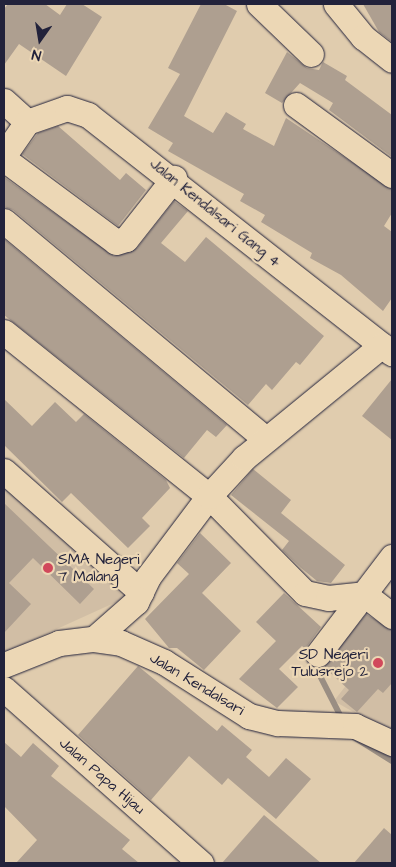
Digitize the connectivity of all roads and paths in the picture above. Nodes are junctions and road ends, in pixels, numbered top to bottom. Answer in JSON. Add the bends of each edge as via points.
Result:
{"nodes":[{"id":1,"x":259,"y":4,"type":"edge"},
{"id":2,"x":336,"y":4,"type":"edge"},
{"id":3,"x":311,"y":54,"type":"dead end"},
{"id":4,"x":392,"y":60,"type":"edge"},
{"id":5,"x":4,"y":101,"type":"edge"},
{"id":6,"x":296,"y":105,"type":"dead end"},
{"id":7,"x":27,"y":122,"type":"junction"},
{"id":8,"x":4,"y":157,"type":"edge"},
{"id":9,"x":392,"y":175,"type":"edge"},
{"id":10,"x":174,"y":178,"type":"junction"},
{"id":11,"x":4,"y":221,"type":"edge"},
{"id":12,"x":4,"y":332,"type":"edge"},
{"id":13,"x":387,"y":349,"type":"edge"},
{"id":14,"x":266,"y":439,"type":"junction"},
{"id":15,"x":4,"y":471,"type":"edge"},
{"id":16,"x":209,"y":496,"type":"junction"},
{"id":17,"x":392,"y":557,"type":"edge"},
{"id":18,"x":141,"y":592,"type":"junction"},
{"id":19,"x":364,"y":594,"type":"junction"},
{"id":20,"x":392,"y":616,"type":"edge"},
{"id":21,"x":94,"y":640,"type":"junction"},
{"id":22,"x":318,"y":654,"type":"dead end"},
{"id":23,"x":4,"y":665,"type":"edge"},
{"id":24,"x":4,"y":689,"type":"edge"},
{"id":25,"x":392,"y":743,"type":"edge"},
{"id":26,"x":200,"y":863,"type":"edge"}],
"edges":[{"from":1,"to":3,"type":"street"},
{"from":2,"to":4,"type":"street","via":[[363,38]]},
{"from":5,"to":7,"type":"street"},
{"from":6,"to":9,"type":"street"},
{"from":7,"to":8,"type":"street"},
{"from":7,"to":10,"type":"street","name":"Jalan Kendalsari Gang 4","via":[[61,110],[77,109]]},
{"from":8,"to":10,"type":"street","via":[[116,242],[126,238]]},
{"from":10,"to":13,"type":"street","name":"Jalan Kendalsari Gang 4"},
{"from":11,"to":14,"type":"street"},
{"from":12,"to":16,"type":"street"},
{"from":13,"to":14,"type":"street"},
{"from":14,"to":16,"type":"street"},
{"from":15,"to":18,"type":"street"},
{"from":16,"to":18,"type":"street"},
{"from":16,"to":19,"type":"street","via":[[305,593],[328,598]]},
{"from":17,"to":19,"type":"street"},
{"from":18,"to":21,"type":"street","via":[[136,602]]},
{"from":19,"to":20,"type":"street"},
{"from":19,"to":22,"type":"street"},
{"from":21,"to":23,"type":"street","name":"Jalan Kendalsari","via":[[47,646]]},
{"from":21,"to":25,"type":"street","name":"Jalan Kendalsari","via":[[141,650],[249,716],[278,723],[355,726]]},
{"from":24,"to":26,"type":"street","name":"Jalan Papa Hijau"}]}
